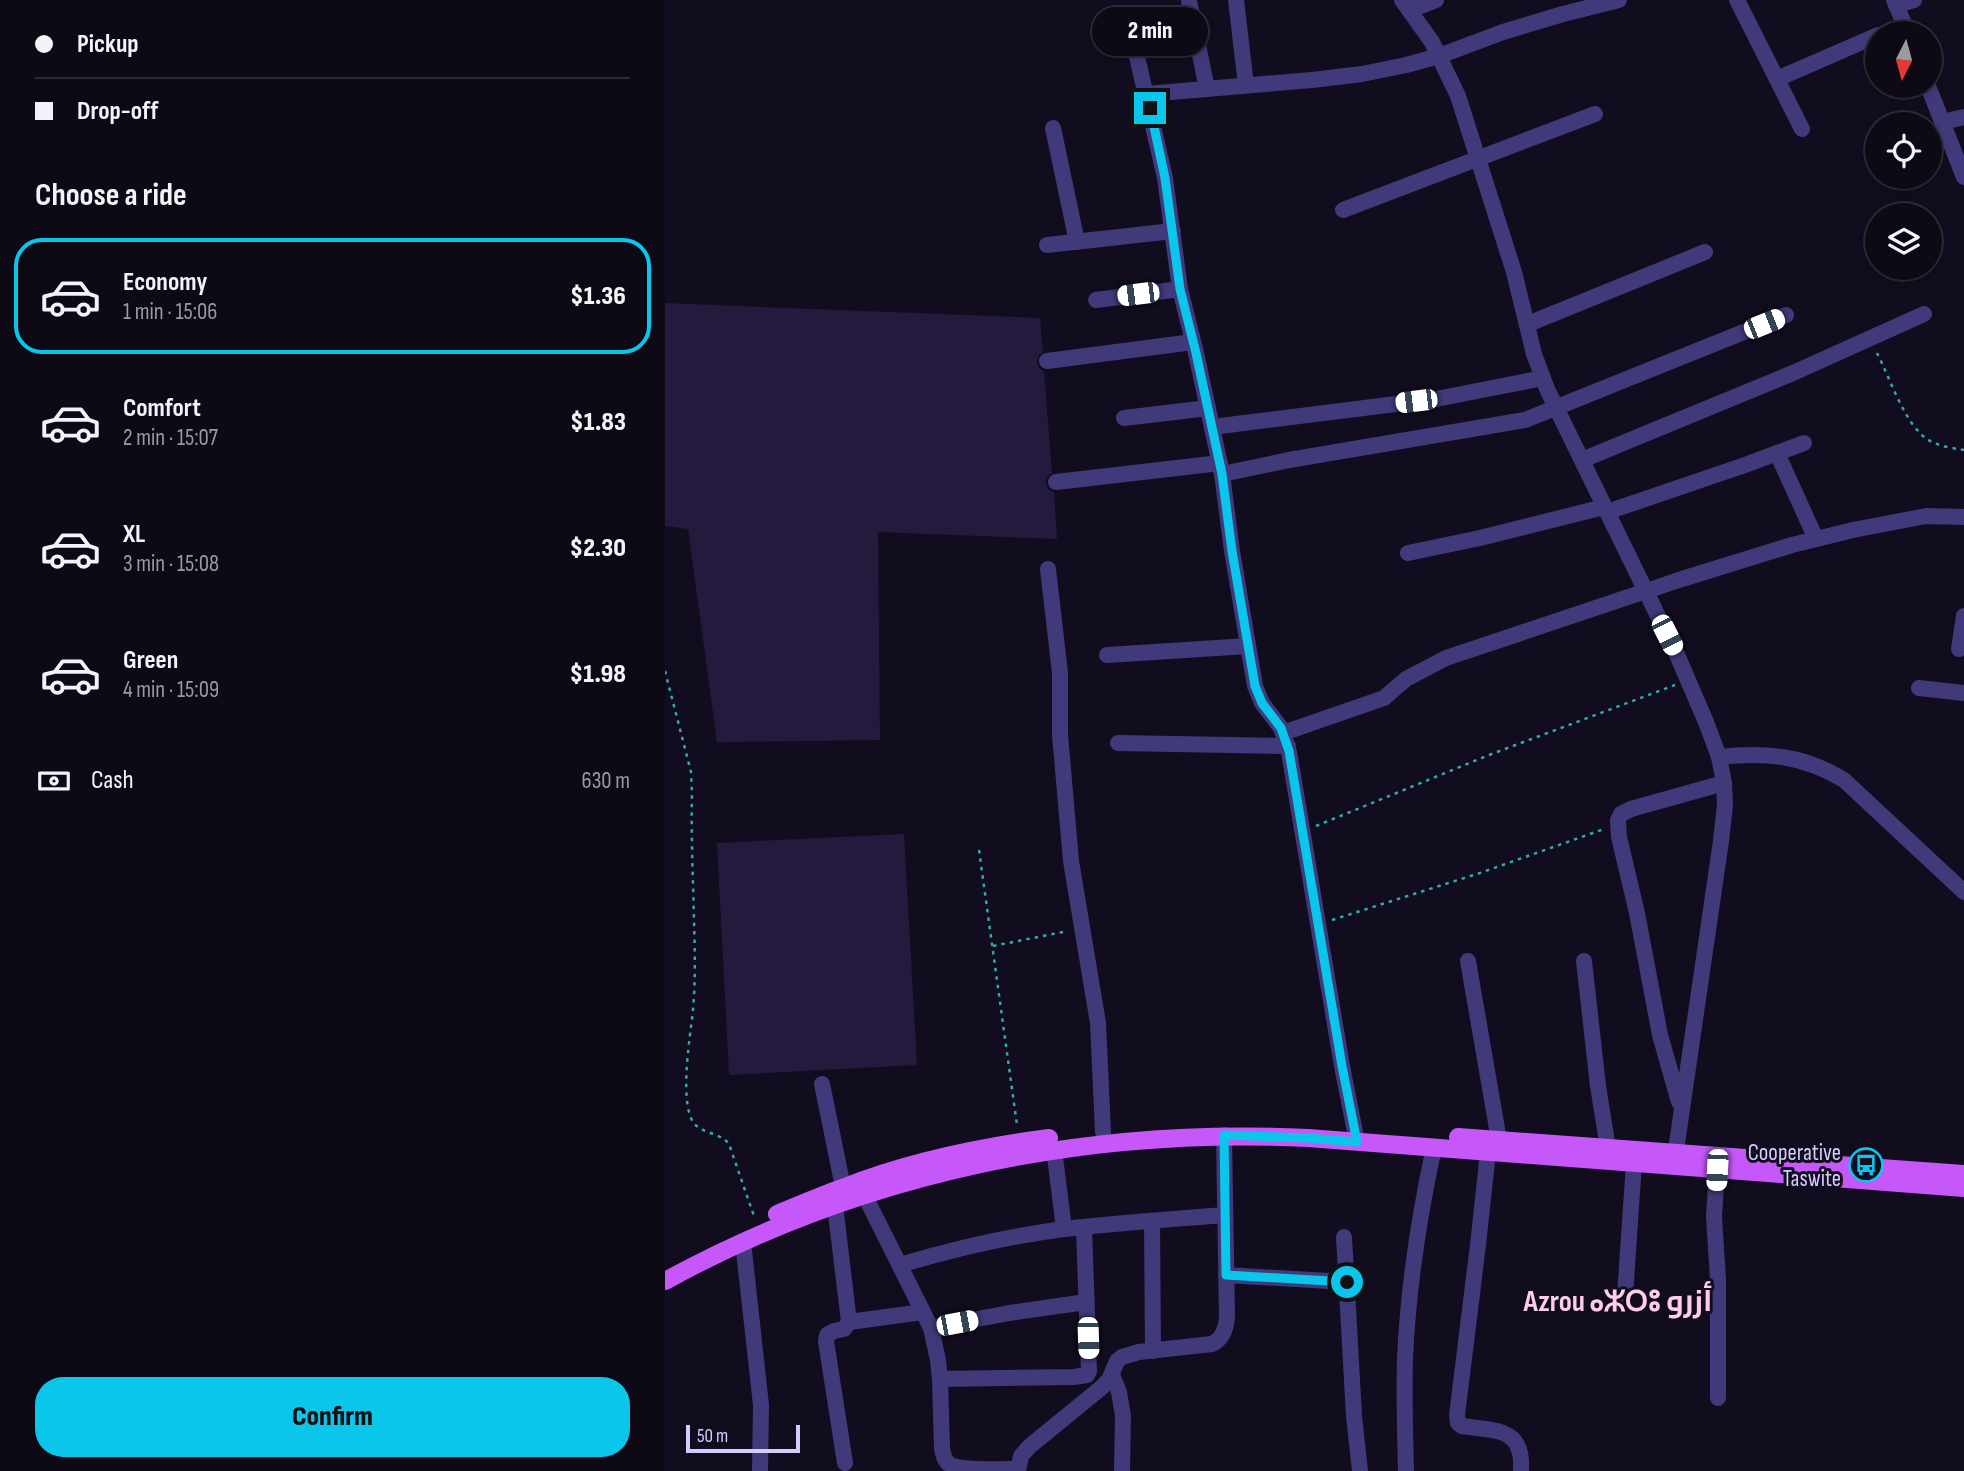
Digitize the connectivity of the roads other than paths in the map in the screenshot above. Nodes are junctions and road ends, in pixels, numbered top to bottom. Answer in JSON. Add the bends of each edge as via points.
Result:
{"nodes":[{"id":1,"x":1236,"y":0,"type":"edge"},
{"id":2,"x":1436,"y":0,"type":"edge"},
{"id":3,"x":1619,"y":0,"type":"edge"},
{"id":4,"x":1737,"y":0,"type":"edge"},
{"id":5,"x":1914,"y":0,"type":"edge"},
{"id":6,"x":1189,"y":1,"type":"edge"},
{"id":7,"x":1895,"y":2,"type":"edge"},
{"id":8,"x":1406,"y":5,"type":"edge"},
{"id":9,"x":1902,"y":21,"type":"edge"},
{"id":10,"x":1129,"y":22,"type":"road end"},
{"id":11,"x":1865,"y":40,"type":"edge"},
{"id":12,"x":1439,"y":56,"type":"junction"},
{"id":13,"x":1777,"y":79,"type":"junction"},
{"id":14,"x":1246,"y":85,"type":"junction"},
{"id":15,"x":1207,"y":89,"type":"junction"},
{"id":16,"x":1147,"y":94,"type":"junction"},
{"id":17,"x":1933,"y":98,"type":"edge"},
{"id":18,"x":1595,"y":114,"type":"dead end"},
{"id":19,"x":1964,"y":117,"type":"edge"},
{"id":20,"x":1943,"y":122,"type":"junction"},
{"id":21,"x":1053,"y":128,"type":"dead end"},
{"id":22,"x":1803,"y":129,"type":"dead end"},
{"id":23,"x":1479,"y":159,"type":"junction"},
{"id":24,"x":1964,"y":177,"type":"edge"},
{"id":25,"x":1343,"y":210,"type":"dead end"},
{"id":26,"x":1173,"y":231,"type":"junction"},
{"id":27,"x":1077,"y":242,"type":"junction"},
{"id":28,"x":1047,"y":245,"type":"dead end"},
{"id":29,"x":1705,"y":252,"type":"dead end"},
{"id":30,"x":1180,"y":289,"type":"junction"},
{"id":31,"x":1096,"y":300,"type":"dead end"},
{"id":32,"x":1924,"y":314,"type":"dead end"},
{"id":33,"x":1787,"y":315,"type":"dead end"},
{"id":34,"x":1528,"y":324,"type":"junction"},
{"id":35,"x":1193,"y":342,"type":"junction"},
{"id":36,"x":1047,"y":361,"type":"dead end"},
{"id":37,"x":1543,"y":378,"type":"junction"},
{"id":38,"x":1208,"y":408,"type":"junction"},
{"id":39,"x":1555,"y":408,"type":"junction"},
{"id":40,"x":1124,"y":418,"type":"dead end"},
{"id":41,"x":1212,"y":427,"type":"junction"},
{"id":42,"x":1804,"y":443,"type":"dead end"},
{"id":43,"x":1777,"y":453,"type":"junction"},
{"id":44,"x":1582,"y":460,"type":"junction"},
{"id":45,"x":1221,"y":468,"type":"junction"},
{"id":46,"x":1056,"y":482,"type":"dead end"},
{"id":47,"x":1605,"y":510,"type":"junction"},
{"id":48,"x":1964,"y":517,"type":"edge"},
{"id":49,"x":1816,"y":539,"type":"junction"},
{"id":50,"x":1408,"y":553,"type":"dead end"},
{"id":51,"x":1048,"y":569,"type":"dead end"},
{"id":52,"x":1645,"y":592,"type":"junction"},
{"id":53,"x":1964,"y":615,"type":"edge"},
{"id":54,"x":1248,"y":646,"type":"junction"},
{"id":55,"x":1959,"y":649,"type":"dead end"},
{"id":56,"x":1107,"y":655,"type":"dead end"},
{"id":57,"x":1919,"y":688,"type":"dead end"},
{"id":58,"x":1964,"y":693,"type":"edge"},
{"id":59,"x":1285,"y":739,"type":"junction"},
{"id":60,"x":1118,"y":743,"type":"dead end"},
{"id":61,"x":1719,"y":757,"type":"junction"},
{"id":62,"x":1724,"y":783,"type":"junction"},
{"id":63,"x":1964,"y":892,"type":"edge"},
{"id":64,"x":1468,"y":961,"type":"dead end"},
{"id":65,"x":1584,"y":961,"type":"dead end"},
{"id":66,"x":821,"y":1084,"type":"dead end"},
{"id":67,"x":1681,"y":1109,"type":"junction"},
{"id":68,"x":1103,"y":1132,"type":"junction"},
{"id":69,"x":1224,"y":1135,"type":"junction"},
{"id":70,"x":1356,"y":1136,"type":"junction"},
{"id":71,"x":1494,"y":1146,"type":"junction"},
{"id":72,"x":1434,"y":1147,"type":"junction"},
{"id":73,"x":1608,"y":1148,"type":"junction"},
{"id":74,"x":1054,"y":1149,"type":"junction"},
{"id":75,"x":1675,"y":1160,"type":"junction"},
{"id":76,"x":1634,"y":1163,"type":"junction"},
{"id":77,"x":1717,"y":1170,"type":"junction"},
{"id":78,"x":1964,"y":1174,"type":"edge"},
{"id":79,"x":843,"y":1187,"type":"junction"},
{"id":80,"x":1964,"y":1188,"type":"edge"},
{"id":81,"x":864,"y":1194,"type":"junction"},
{"id":82,"x":835,"y":1205,"type":"junction"},
{"id":83,"x":1225,"y":1215,"type":"junction"},
{"id":84,"x":1152,"y":1221,"type":"junction"},
{"id":85,"x":1084,"y":1228,"type":"junction"},
{"id":86,"x":1064,"y":1229,"type":"junction"},
{"id":87,"x":1344,"y":1237,"type":"dead end"},
{"id":88,"x":743,"y":1242,"type":"junction"},
{"id":89,"x":901,"y":1265,"type":"junction"},
{"id":90,"x":665,"y":1269,"type":"edge"},
{"id":91,"x":1226,"y":1275,"type":"junction"},
{"id":92,"x":665,"y":1281,"type":"edge"},
{"id":93,"x":1347,"y":1282,"type":"junction"},
{"id":94,"x":1625,"y":1295,"type":"dead end"},
{"id":95,"x":1086,"y":1302,"type":"junction"},
{"id":96,"x":923,"y":1312,"type":"junction"},
{"id":97,"x":849,"y":1322,"type":"junction"},
{"id":98,"x":931,"y":1328,"type":"junction"},
{"id":99,"x":1153,"y":1351,"type":"junction"},
{"id":100,"x":1112,"y":1375,"type":"junction"},
{"id":101,"x":940,"y":1379,"type":"junction"},
{"id":102,"x":1718,"y":1398,"type":"dead end"},
{"id":103,"x":845,"y":1463,"type":"dead end"},
{"id":104,"x":950,"y":1468,"type":"edge"},
{"id":105,"x":1018,"y":1470,"type":"edge"},
{"id":106,"x":760,"y":1471,"type":"edge"},
{"id":107,"x":1122,"y":1471,"type":"edge"},
{"id":108,"x":1360,"y":1471,"type":"edge"},
{"id":109,"x":1406,"y":1471,"type":"edge"},
{"id":110,"x":1521,"y":1471,"type":"edge"}],
"edges":[{"from":1,"to":14,"type":"street"},
{"from":2,"to":8,"type":"street"},
{"from":3,"to":12,"type":"street","via":[[1563,13]]},
{"from":4,"to":13,"type":"street"},
{"from":5,"to":7,"type":"street"},
{"from":6,"to":15,"type":"street"},
{"from":7,"to":9,"type":"street"},
{"from":8,"to":12,"type":"street"},
{"from":10,"to":16,"type":"street"},
{"from":11,"to":13,"type":"street"},
{"from":12,"to":14,"type":"street","via":[[1362,74]]},
{"from":12,"to":23,"type":"street"},
{"from":13,"to":22,"type":"street"},
{"from":14,"to":15,"type":"street"},
{"from":15,"to":16,"type":"street"},
{"from":16,"to":26,"type":"street"},
{"from":17,"to":20,"type":"street"},
{"from":18,"to":23,"type":"street"},
{"from":19,"to":20,"type":"street"},
{"from":20,"to":24,"type":"street"},
{"from":21,"to":27,"type":"street"},
{"from":23,"to":25,"type":"street"},
{"from":23,"to":34,"type":"street"},
{"from":26,"to":27,"type":"street"},
{"from":26,"to":30,"type":"street"},
{"from":27,"to":28,"type":"street"},
{"from":29,"to":34,"type":"street"},
{"from":30,"to":31,"type":"street"},
{"from":30,"to":35,"type":"street"},
{"from":32,"to":44,"type":"street"},
{"from":33,"to":39,"type":"street"},
{"from":34,"to":37,"type":"street"},
{"from":35,"to":36,"type":"street"},
{"from":35,"to":38,"type":"street"},
{"from":37,"to":39,"type":"street"},
{"from":37,"to":41,"type":"street","via":[[1436,399]]},
{"from":38,"to":40,"type":"street"},
{"from":38,"to":41,"type":"street"},
{"from":39,"to":44,"type":"street"},
{"from":39,"to":45,"type":"street","via":[[1515,423]]},
{"from":41,"to":45,"type":"street"},
{"from":42,"to":43,"type":"street"},
{"from":43,"to":47,"type":"street"},
{"from":43,"to":49,"type":"street"},
{"from":44,"to":47,"type":"street"},
{"from":45,"to":46,"type":"street"},
{"from":45,"to":54,"type":"street"},
{"from":47,"to":50,"type":"street"},
{"from":47,"to":52,"type":"street"},
{"from":48,"to":49,"type":"street","via":[[1926,516]]},
{"from":49,"to":52,"type":"street"},
{"from":51,"to":68,"type":"street","via":[[1071,861],[1098,1023]]},
{"from":52,"to":59,"type":"street","via":[[1446,658],[1406,679],[1384,698]]},
{"from":52,"to":61,"type":"street"},
{"from":53,"to":55,"type":"street"},
{"from":54,"to":56,"type":"street"},
{"from":54,"to":59,"type":"street","via":[[1255,686]]},
{"from":57,"to":58,"type":"street"},
{"from":59,"to":60,"type":"street"},
{"from":59,"to":70,"type":"street"},
{"from":61,"to":62,"type":"street"},
{"from":61,"to":63,"type":"street","via":[[1781,756],[1825,768],[1844,780]]},
{"from":62,"to":67,"type":"street","via":[[1721,841]]},
{"from":62,"to":67,"type":"street","via":[[1631,809],[1618,820],[1660,1035]]},
{"from":64,"to":71,"type":"street"},
{"from":65,"to":73,"type":"street"},
{"from":66,"to":79,"type":"street"},
{"from":67,"to":75,"type":"street"},
{"from":68,"to":70,"type":"main road","via":[[1220,1125]]},
{"from":68,"to":79,"type":"main road","via":[[1019,1142]]},
{"from":69,"to":70,"type":"main road"},
{"from":69,"to":74,"type":"main road"},
{"from":69,"to":83,"type":"street"},
{"from":70,"to":71,"type":"main road"},
{"from":70,"to":72,"type":"main road"},
{"from":71,"to":72,"type":"main road"},
{"from":71,"to":73,"type":"main road"},
{"from":71,"to":76,"type":"main road"},
{"from":71,"to":110,"type":"street","via":[[1457,1415],[1462,1426],[1514,1439],[1519,1445]]},
{"from":72,"to":109,"type":"street","via":[[1410,1297],[1405,1358]]},
{"from":73,"to":75,"type":"main road"},
{"from":74,"to":81,"type":"main road","via":[[963,1166]]},
{"from":74,"to":86,"type":"street"},
{"from":75,"to":76,"type":"main road"},
{"from":75,"to":77,"type":"main road"},
{"from":75,"to":78,"type":"main road"},
{"from":76,"to":94,"type":"street"},
{"from":77,"to":80,"type":"main road"},
{"from":77,"to":102,"type":"street"},
{"from":79,"to":90,"type":"main road"},
{"from":81,"to":82,"type":"main road"},
{"from":81,"to":89,"type":"street"},
{"from":82,"to":88,"type":"main road"},
{"from":82,"to":97,"type":"street"},
{"from":83,"to":84,"type":"street"},
{"from":83,"to":91,"type":"street"},
{"from":84,"to":85,"type":"street"},
{"from":84,"to":99,"type":"street"},
{"from":85,"to":86,"type":"street"},
{"from":85,"to":95,"type":"street"},
{"from":86,"to":89,"type":"street","via":[[975,1245]]},
{"from":87,"to":93,"type":"street"},
{"from":88,"to":92,"type":"main road"},
{"from":88,"to":106,"type":"street","via":[[761,1405]]},
{"from":89,"to":96,"type":"street"},
{"from":91,"to":93,"type":"street"},
{"from":91,"to":99,"type":"street","via":[[1226,1328],[1221,1338],[1212,1344]]},
{"from":93,"to":108,"type":"street"},
{"from":95,"to":98,"type":"street"},
{"from":95,"to":101,"type":"street","via":[[1089,1371],[1085,1376]]},
{"from":96,"to":97,"type":"street"},
{"from":96,"to":98,"type":"street"},
{"from":97,"to":103,"type":"street","via":[[827,1335],[826,1341]]},
{"from":98,"to":101,"type":"street"},
{"from":99,"to":100,"type":"street","via":[[1122,1357]]},
{"from":100,"to":105,"type":"street","via":[[1030,1446]]},
{"from":100,"to":107,"type":"street","via":[[1123,1416]]},
{"from":101,"to":104,"type":"street","via":[[941,1448]]},
{"from":104,"to":105,"type":"street"}]}
